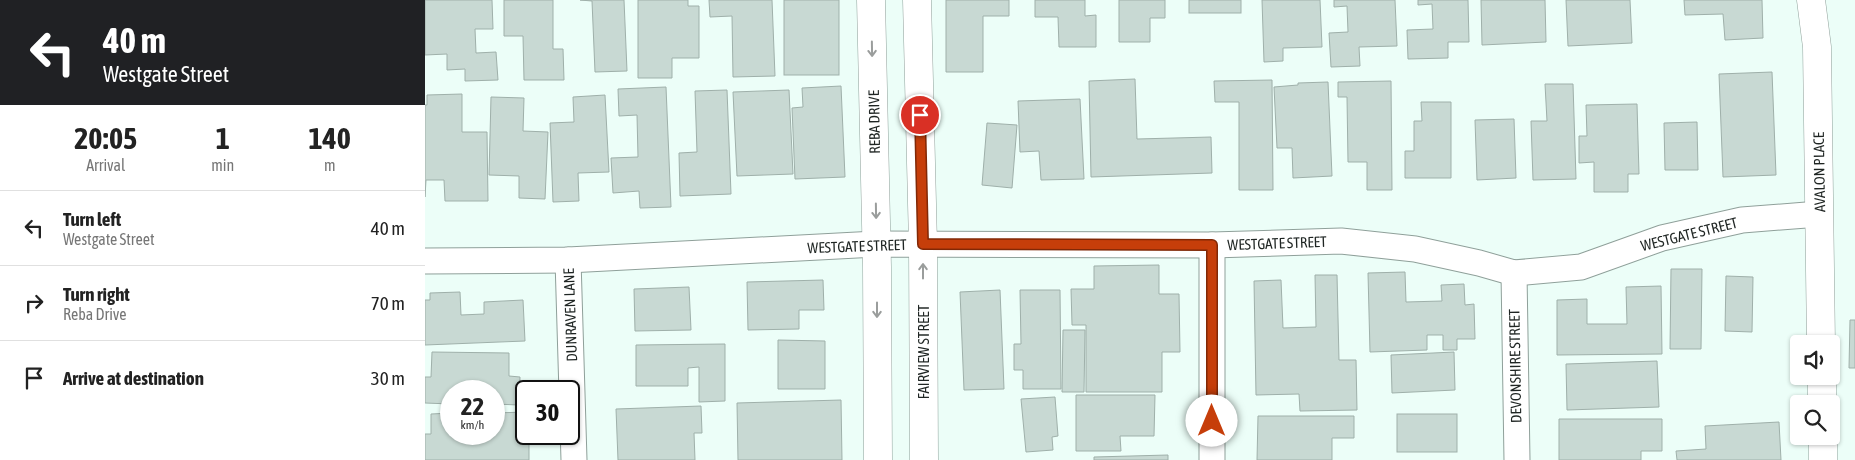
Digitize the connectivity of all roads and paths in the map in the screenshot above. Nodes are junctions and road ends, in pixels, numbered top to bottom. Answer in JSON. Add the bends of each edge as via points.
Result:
{"nodes":[{"id":1,"x":871,"y":0,"type":"edge"},
{"id":2,"x":917,"y":0,"type":"edge"},
{"id":3,"x":1811,"y":0,"type":"edge"},
{"id":4,"x":1819,"y":214,"type":"junction"},
{"id":5,"x":876,"y":244,"type":"junction"},
{"id":6,"x":923,"y":244,"type":"junction"},
{"id":7,"x":1212,"y":245,"type":"junction"},
{"id":8,"x":568,"y":260,"type":"junction"},
{"id":9,"x":425,"y":261,"type":"edge"},
{"id":10,"x":1514,"y":273,"type":"junction"},
{"id":11,"x":1821,"y":335,"type":"edge"},
{"id":12,"x":1823,"y":445,"type":"edge"},
{"id":13,"x":573,"y":460,"type":"edge"},
{"id":14,"x":878,"y":460,"type":"edge"},
{"id":15,"x":924,"y":460,"type":"edge"},
{"id":16,"x":1212,"y":460,"type":"edge"},
{"id":17,"x":1517,"y":460,"type":"edge"},
{"id":18,"x":1823,"y":460,"type":"edge"}],
"edges":[{"from":1,"to":5,"type":"street","name":"REBA DRIVE","one_way":true},
{"from":2,"to":6,"type":"street"},
{"from":3,"to":4,"type":"street","name":"AVALON PLACE","via":[[1817,47]]},
{"from":4,"to":10,"type":"street","name":"WESTGATE STREET","via":[[1742,220],[1662,238],[1581,267]]},
{"from":4,"to":11,"type":"street","name":"AVALON PLACE"},
{"from":5,"to":6,"type":"street","name":"WESTGATE STREET"},
{"from":5,"to":8,"type":"street","name":"WESTGATE STREET"},
{"from":5,"to":14,"type":"street","one_way":true},
{"from":6,"to":7,"type":"street","name":"WESTGATE STREET"},
{"from":15,"to":6,"type":"street","name":"FAIRVIEW STREET","one_way":true},
{"from":7,"to":10,"type":"street","name":"WESTGATE STREET","via":[[1341,241],[1415,249]]},
{"from":7,"to":16,"type":"street"},
{"from":8,"to":9,"type":"street","name":"WESTGATE STREET"},
{"from":8,"to":13,"type":"street","name":"DUNRAVEN LANE"},
{"from":10,"to":17,"type":"street","name":"DEVONSHIRE STREET"},
{"from":12,"to":18,"type":"street"}]}
